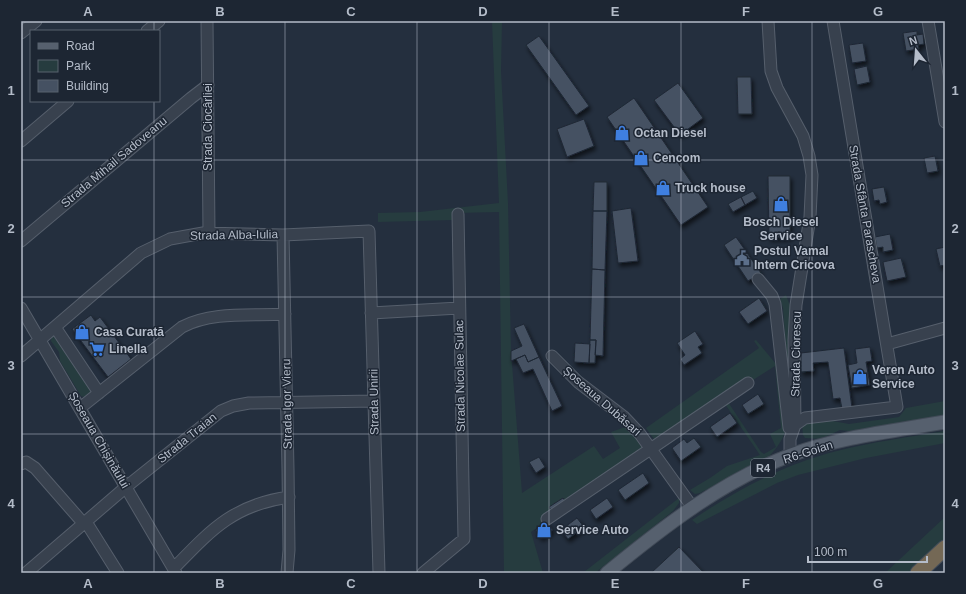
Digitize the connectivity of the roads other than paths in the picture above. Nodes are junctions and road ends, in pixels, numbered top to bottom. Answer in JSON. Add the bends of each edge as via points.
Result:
{"nodes":[{"id":1,"x":36,"y":21,"type":"edge"},
{"id":2,"x":159,"y":21,"type":"edge"},
{"id":3,"x":207,"y":21,"type":"edge"},
{"id":4,"x":768,"y":21,"type":"edge"},
{"id":5,"x":833,"y":21,"type":"edge"},
{"id":6,"x":928,"y":21,"type":"edge"},
{"id":7,"x":149,"y":30,"type":"edge"},
{"id":8,"x":21,"y":33,"type":"edge"},
{"id":9,"x":208,"y":85,"type":"junction"},
{"id":10,"x":67,"y":102,"type":"edge"},
{"id":11,"x":945,"y":122,"type":"edge"},
{"id":12,"x":21,"y":141,"type":"edge"},
{"id":13,"x":458,"y":214,"type":"dead end"},
{"id":14,"x":369,"y":231,"type":"joint"},
{"id":15,"x":209,"y":233,"type":"junction"},
{"id":16,"x":283,"y":235,"type":"junction"},
{"id":17,"x":21,"y":241,"type":"edge"},
{"id":18,"x":758,"y":279,"type":"dead end"},
{"id":19,"x":21,"y":308,"type":"edge"},
{"id":20,"x":459,"y":308,"type":"junction"},
{"id":21,"x":372,"y":313,"type":"junction"},
{"id":22,"x":285,"y":314,"type":"junction"},
{"id":23,"x":55,"y":327,"type":"junction"},
{"id":24,"x":945,"y":328,"type":"edge"},
{"id":25,"x":40,"y":340,"type":"junction"},
{"id":26,"x":887,"y":344,"type":"junction"},
{"id":27,"x":21,"y":356,"type":"edge"},
{"id":28,"x":552,"y":356,"type":"dead end"},
{"id":29,"x":748,"y":383,"type":"dead end"},
{"id":30,"x":99,"y":393,"type":"junction"},
{"id":31,"x":287,"y":401,"type":"junction"},
{"id":32,"x":374,"y":401,"type":"junction"},
{"id":33,"x":80,"y":408,"type":"junction"},
{"id":34,"x":945,"y":422,"type":"edge"},
{"id":35,"x":795,"y":425,"type":"junction"},
{"id":36,"x":790,"y":439,"type":"junction"},
{"id":37,"x":652,"y":448,"type":"junction"},
{"id":38,"x":790,"y":456,"type":"junction"},
{"id":39,"x":21,"y":464,"type":"edge"},
{"id":40,"x":126,"y":487,"type":"junction"},
{"id":41,"x":289,"y":497,"type":"junction"},
{"id":42,"x":692,"y":508,"type":"junction"},
{"id":43,"x":548,"y":519,"type":"dead end"},
{"id":44,"x":85,"y":523,"type":"junction"},
{"id":45,"x":945,"y":548,"type":"edge"},
{"id":46,"x":175,"y":571,"type":"edge"},
{"id":47,"x":26,"y":573,"type":"edge"},
{"id":48,"x":118,"y":573,"type":"edge"},
{"id":49,"x":287,"y":573,"type":"edge"},
{"id":50,"x":379,"y":573,"type":"edge"},
{"id":51,"x":423,"y":573,"type":"edge"},
{"id":52,"x":607,"y":573,"type":"edge"},
{"id":53,"x":918,"y":573,"type":"edge"}],
"edges":[{"from":1,"to":8,"type":"street"},
{"from":2,"to":7,"type":"street"},
{"from":3,"to":9,"type":"street","name":"Strada Ciocârliei"},
{"from":4,"to":35,"type":"street","name":"Strada Ciorescu","via":[[771,71],[802,136],[812,175],[810,217],[794,340]]},
{"from":5,"to":26,"type":"street","name":"Strada Sfânta Parascheva"},
{"from":6,"to":11,"type":"street"},
{"from":9,"to":15,"type":"street","name":"Strada Ciocârliei"},
{"from":9,"to":17,"type":"street","name":"Strada Mihail Sadoveanu"},
{"from":10,"to":12,"type":"street"},
{"from":13,"to":20,"type":"street","name":"Strada Nicolae Sulac"},
{"from":14,"to":16,"type":"street","name":"Strada Alba-Iulia"},
{"from":14,"to":21,"type":"street","name":"Strada Unirii"},
{"from":15,"to":16,"type":"street","name":"Strada Alba-Iulia"},
{"from":15,"to":23,"type":"street","name":"Strada Alba-Iulia","via":[[170,239],[141,253]]},
{"from":16,"to":22,"type":"street","name":"Strada Igor Vieru"},
{"from":18,"to":36,"type":"street","via":[[772,296],[775,304]]},
{"from":19,"to":25,"type":"street","name":"Șoseaua Chișinăului"},
{"from":20,"to":21,"type":"street"},
{"from":20,"to":51,"type":"street","name":"Strada Nicolae Sulac","via":[[464,539]]},
{"from":21,"to":32,"type":"street","name":"Strada Unirii"},
{"from":22,"to":30,"type":"street","via":[[193,321]]},
{"from":22,"to":31,"type":"street","name":"Strada Igor Vieru"},
{"from":23,"to":25,"type":"street","name":"Strada Alba-Iulia"},
{"from":23,"to":30,"type":"street"},
{"from":24,"to":26,"type":"street"},
{"from":25,"to":27,"type":"street","name":"Strada Alba-Iulia"},
{"from":25,"to":33,"type":"street","name":"Șoseaua Chișinăului"},
{"from":26,"to":35,"type":"street","name":"Strada Sfânta Parascheva","via":[[897,407],[805,418]]},
{"from":28,"to":37,"type":"street","name":"Șoseaua Dubăsari","via":[[578,382],[630,422]]},
{"from":29,"to":37,"type":"street","name":"Șoseaua Dubăsari"},
{"from":30,"to":33,"type":"street"},
{"from":31,"to":32,"type":"street","name":"Strada Traian"},
{"from":31,"to":40,"type":"street","name":"Strada Traian","via":[[233,406],[221,410]]},
{"from":31,"to":41,"type":"street","name":"Strada Igor Vieru"},
{"from":32,"to":50,"type":"street","name":"Strada Unirii"},
{"from":33,"to":40,"type":"street","name":"Șoseaua Chișinăului"},
{"from":34,"to":38,"type":"main road","name":"R6-Goian","number":"R4","via":[[844,440]]},
{"from":35,"to":36,"type":"street","name":"Strada Ciorescu"},
{"from":36,"to":38,"type":"street","name":"Strada Ciorescu"},
{"from":37,"to":42,"type":"street","name":"Șoseaua Dubăsari"},
{"from":37,"to":43,"type":"street","name":"Șoseaua Dubăsari"},
{"from":38,"to":42,"type":"main road","name":"R6-Goian","number":"R4","via":[[738,481]]},
{"from":39,"to":44,"type":"street","via":[[26,462],[35,468]]},
{"from":40,"to":44,"type":"street","name":"Strada Traian"},
{"from":40,"to":46,"type":"street","name":"Șoseaua Chișinăului"},
{"from":41,"to":46,"type":"street","via":[[263,502],[239,511],[206,536]]},
{"from":41,"to":49,"type":"street","name":"Strada Igor Vieru"},
{"from":42,"to":52,"type":"main road","name":"R6-Goian","number":"R4"},
{"from":44,"to":47,"type":"street","name":"Strada Traian"},
{"from":44,"to":48,"type":"street"},
{"from":45,"to":53,"type":"highway"}]}
